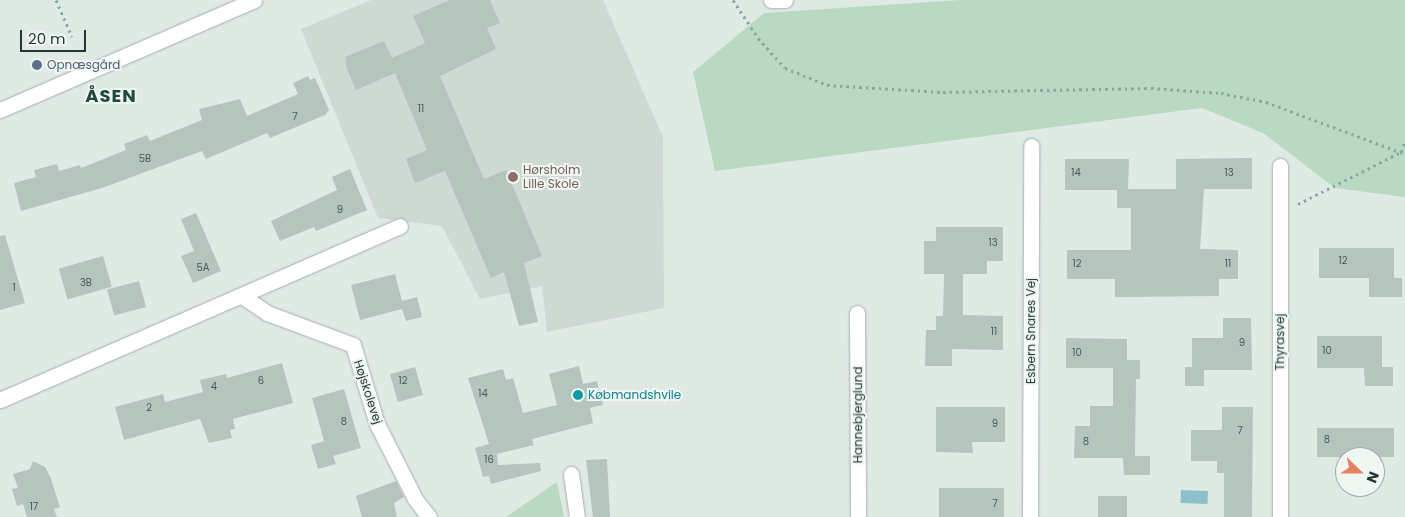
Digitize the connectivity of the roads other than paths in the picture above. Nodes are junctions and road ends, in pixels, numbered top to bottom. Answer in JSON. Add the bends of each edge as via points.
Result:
{"nodes":[{"id":1,"x":254,"y":0,"type":"edge"},
{"id":2,"x":772,"y":0,"type":"edge"},
{"id":3,"x":784,"y":0,"type":"edge"},
{"id":4,"x":0,"y":110,"type":"edge"},
{"id":5,"x":1031,"y":146,"type":"dead end"},
{"id":6,"x":1280,"y":166,"type":"dead end"},
{"id":7,"x":400,"y":226,"type":"dead end"},
{"id":8,"x":242,"y":296,"type":"junction"},
{"id":9,"x":857,"y":313,"type":"dead end"},
{"id":10,"x":0,"y":400,"type":"edge"},
{"id":11,"x":570,"y":474,"type":"dead end"},
{"id":12,"x":429,"y":517,"type":"edge"},
{"id":13,"x":577,"y":517,"type":"edge"},
{"id":14,"x":858,"y":517,"type":"edge"},
{"id":15,"x":1030,"y":517,"type":"edge"},
{"id":16,"x":1280,"y":517,"type":"edge"}],
"edges":[{"from":1,"to":4,"type":"street"},
{"from":2,"to":3,"type":"street"},
{"from":5,"to":15,"type":"street","name":"Esbern Snares Vej"},
{"from":6,"to":16,"type":"street","name":"Thyrasvej"},
{"from":7,"to":8,"type":"street"},
{"from":8,"to":10,"type":"street"},
{"from":8,"to":12,"type":"street","name":"Højskolevej","via":[[267,313],[353,345],[377,424],[415,499]]},
{"from":9,"to":14,"type":"street","name":"Hannebjerglund"},
{"from":11,"to":13,"type":"street"}]}
